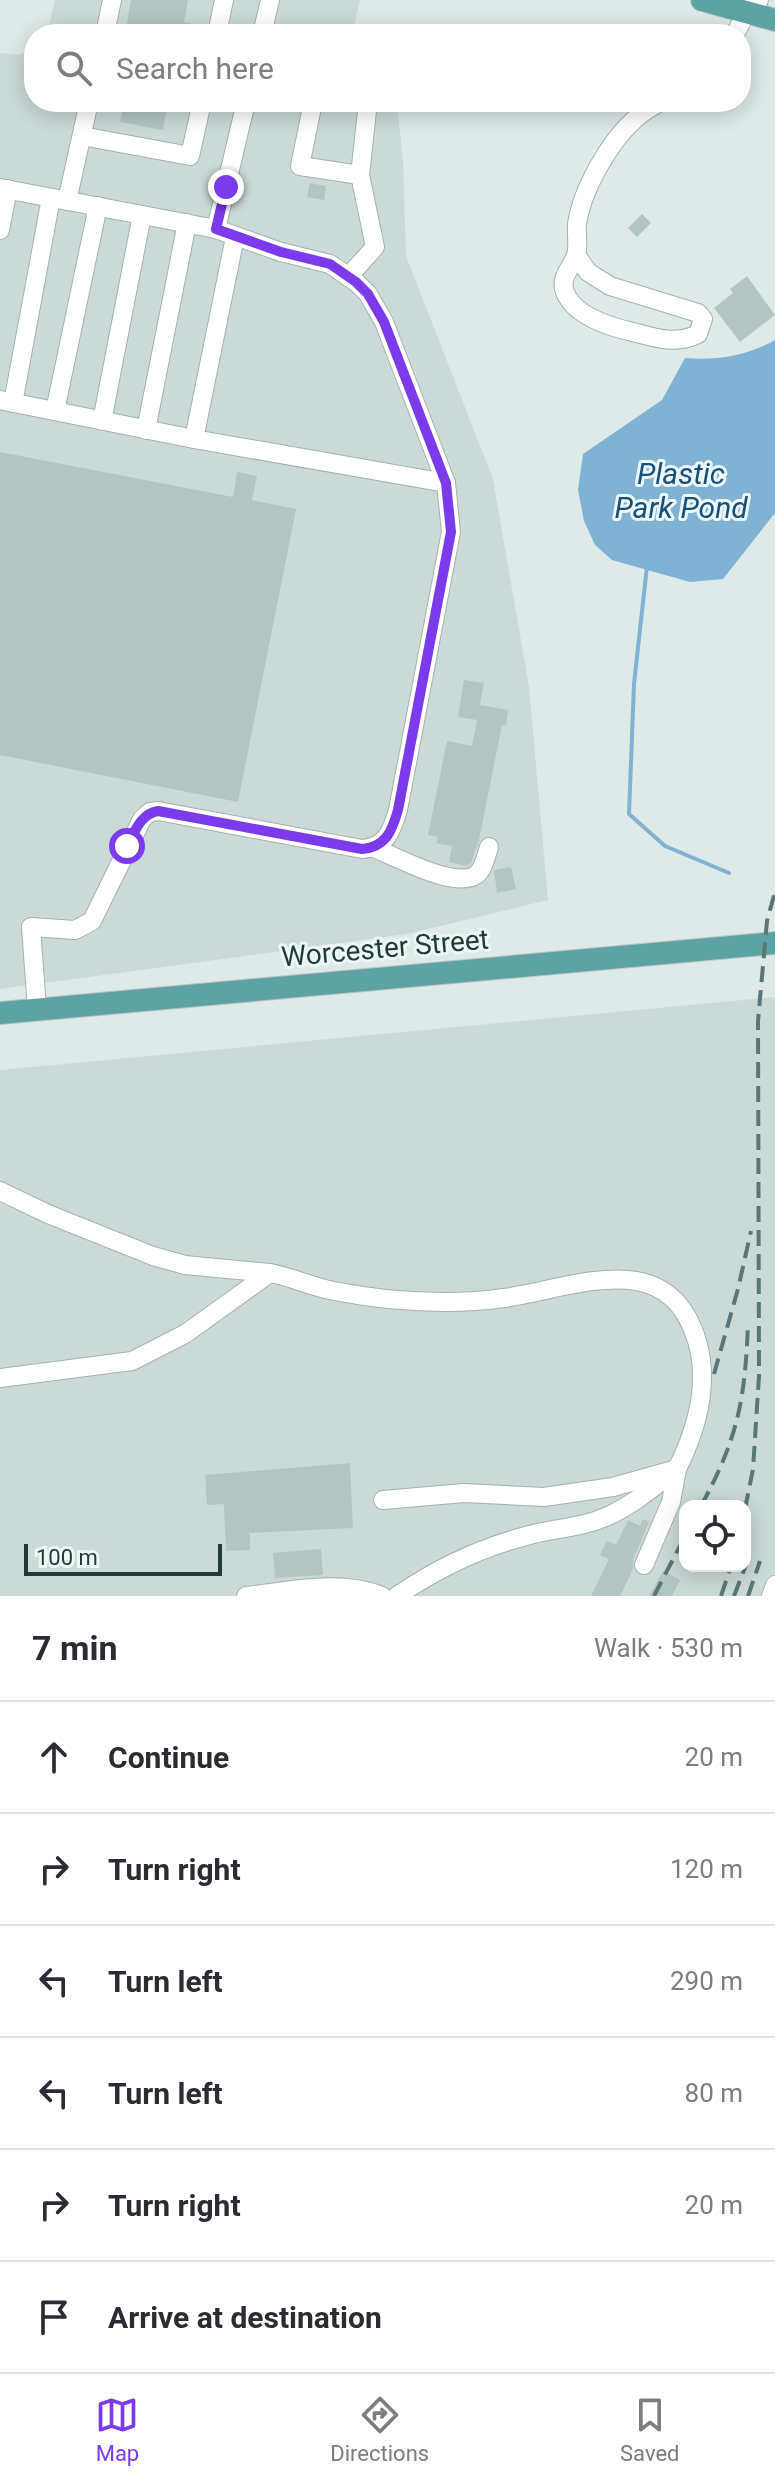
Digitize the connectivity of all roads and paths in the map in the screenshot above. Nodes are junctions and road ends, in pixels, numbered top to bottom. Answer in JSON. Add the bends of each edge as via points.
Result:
{"nodes":[{"id":1,"x":112,"y":0,"type":"edge"},
{"id":2,"x":224,"y":0,"type":"edge"},
{"id":3,"x":270,"y":0,"type":"edge"},
{"id":4,"x":702,"y":0,"type":"edge"},
{"id":5,"x":753,"y":6,"type":"edge"},
{"id":6,"x":775,"y":20,"type":"edge"},
{"id":7,"x":107,"y":24,"type":"edge"},
{"id":8,"x":219,"y":24,"type":"edge"},
{"id":9,"x":264,"y":24,"type":"edge"},
{"id":10,"x":741,"y":24,"type":"edge"},
{"id":11,"x":87,"y":112,"type":"edge"},
{"id":12,"x":200,"y":112,"type":"edge"},
{"id":13,"x":244,"y":112,"type":"edge"},
{"id":14,"x":311,"y":112,"type":"edge"},
{"id":15,"x":367,"y":112,"type":"edge"},
{"id":16,"x":644,"y":112,"type":"edge"},
{"id":17,"x":82,"y":136,"type":"junction"},
{"id":18,"x":360,"y":175,"type":"junction"},
{"id":19,"x":4,"y":189,"type":"edge"},
{"id":20,"x":59,"y":199,"type":"junction"},
{"id":21,"x":98,"y":206,"type":"junction"},
{"id":22,"x":142,"y":215,"type":"junction"},
{"id":23,"x":187,"y":223,"type":"junction"},
{"id":24,"x":216,"y":229,"type":"junction"},
{"id":25,"x":0,"y":230,"type":"edge"},
{"id":26,"x":235,"y":237,"type":"junction"},
{"id":27,"x":576,"y":255,"type":"junction"},
{"id":28,"x":348,"y":277,"type":"junction"},
{"id":29,"x":6,"y":402,"type":"edge"},
{"id":30,"x":55,"y":411,"type":"junction"},
{"id":31,"x":102,"y":421,"type":"junction"},
{"id":32,"x":146,"y":430,"type":"junction"},
{"id":33,"x":194,"y":439,"type":"junction"},
{"id":34,"x":446,"y":483,"type":"junction"},
{"id":35,"x":489,"y":847,"type":"dead end"},
{"id":36,"x":374,"y":848,"type":"junction"},
{"id":37,"x":775,"y":943,"type":"edge"},
{"id":38,"x":37,"y":1009,"type":"junction"},
{"id":39,"x":0,"y":1013,"type":"edge"},
{"id":40,"x":0,"y":1191,"type":"edge"},
{"id":41,"x":270,"y":1273,"type":"junction"},
{"id":42,"x":0,"y":1378,"type":"edge"},
{"id":43,"x":677,"y":1469,"type":"junction"},
{"id":44,"x":383,"y":1500,"type":"dead end"},
{"id":45,"x":644,"y":1565,"type":"dead end"},
{"id":46,"x":775,"y":1585,"type":"edge"},
{"id":47,"x":246,"y":1596,"type":"edge"},
{"id":48,"x":382,"y":1596,"type":"edge"},
{"id":49,"x":397,"y":1596,"type":"edge"},
{"id":50,"x":771,"y":1596,"type":"edge"}],
"edges":[{"from":1,"to":7,"type":"lane"},
{"from":2,"to":8,"type":"lane"},
{"from":3,"to":9,"type":"lane"},
{"from":4,"to":5,"type":"main road"},
{"from":5,"to":6,"type":"main road"},
{"from":5,"to":10,"type":"lane"},
{"from":11,"to":17,"type":"lane"},
{"from":12,"to":17,"type":"lane","via":[[190,156]]},
{"from":13,"to":24,"type":"lane"},
{"from":14,"to":18,"type":"lane","via":[[300,166]]},
{"from":15,"to":18,"type":"lane"},
{"from":16,"to":27,"type":"lane","via":[[615,141],[592,180],[577,223]]},
{"from":17,"to":20,"type":"lane"},
{"from":18,"to":28,"type":"lane","via":[[375,247]]},
{"from":19,"to":20,"type":"lane"},
{"from":19,"to":25,"type":"lane"},
{"from":20,"to":21,"type":"lane"},
{"from":20,"to":29,"type":"lane"},
{"from":21,"to":22,"type":"lane"},
{"from":21,"to":30,"type":"lane"},
{"from":22,"to":23,"type":"lane"},
{"from":22,"to":31,"type":"lane"},
{"from":23,"to":24,"type":"lane"},
{"from":23,"to":32,"type":"lane"},
{"from":24,"to":26,"type":"lane"},
{"from":26,"to":28,"type":"lane","via":[[330,264]]},
{"from":26,"to":33,"type":"lane"},
{"from":27,"to":27,"type":"lane","via":[[588,272],[610,286],[698,313],[703,319],[698,334],[666,340],[584,314],[564,290]]},
{"from":28,"to":34,"type":"lane","via":[[368,294],[384,322]]},
{"from":29,"to":30,"type":"lane"},
{"from":30,"to":31,"type":"lane"},
{"from":31,"to":32,"type":"lane"},
{"from":32,"to":33,"type":"lane"},
{"from":33,"to":34,"type":"lane"},
{"from":34,"to":36,"type":"lane","via":[[451,532],[398,810],[388,837]]},
{"from":35,"to":36,"type":"lane","via":[[481,869],[461,879]]},
{"from":36,"to":38,"type":"lane","via":[[150,812],[92,921],[75,930],[31,927]]},
{"from":37,"to":38,"type":"main road","name":"Worcester Street"},
{"from":38,"to":39,"type":"main road","name":"Worcester Street"},
{"from":40,"to":41,"type":"lane","via":[[153,1256],[185,1265]]},
{"from":41,"to":42,"type":"lane","via":[[185,1334],[132,1361]]},
{"from":41,"to":43,"type":"lane","via":[[333,1291],[443,1302],[627,1278],[669,1293],[684,1310],[701,1354],[700,1409]]},
{"from":43,"to":44,"type":"lane","via":[[613,1487],[544,1497],[464,1493]]},
{"from":43,"to":45,"type":"lane","via":[[671,1502]]},
{"from":43,"to":49,"type":"lane","via":[[610,1515],[488,1547]]},
{"from":46,"to":50,"type":"lane"},
{"from":47,"to":48,"type":"lane","via":[[324,1587]]}]}
